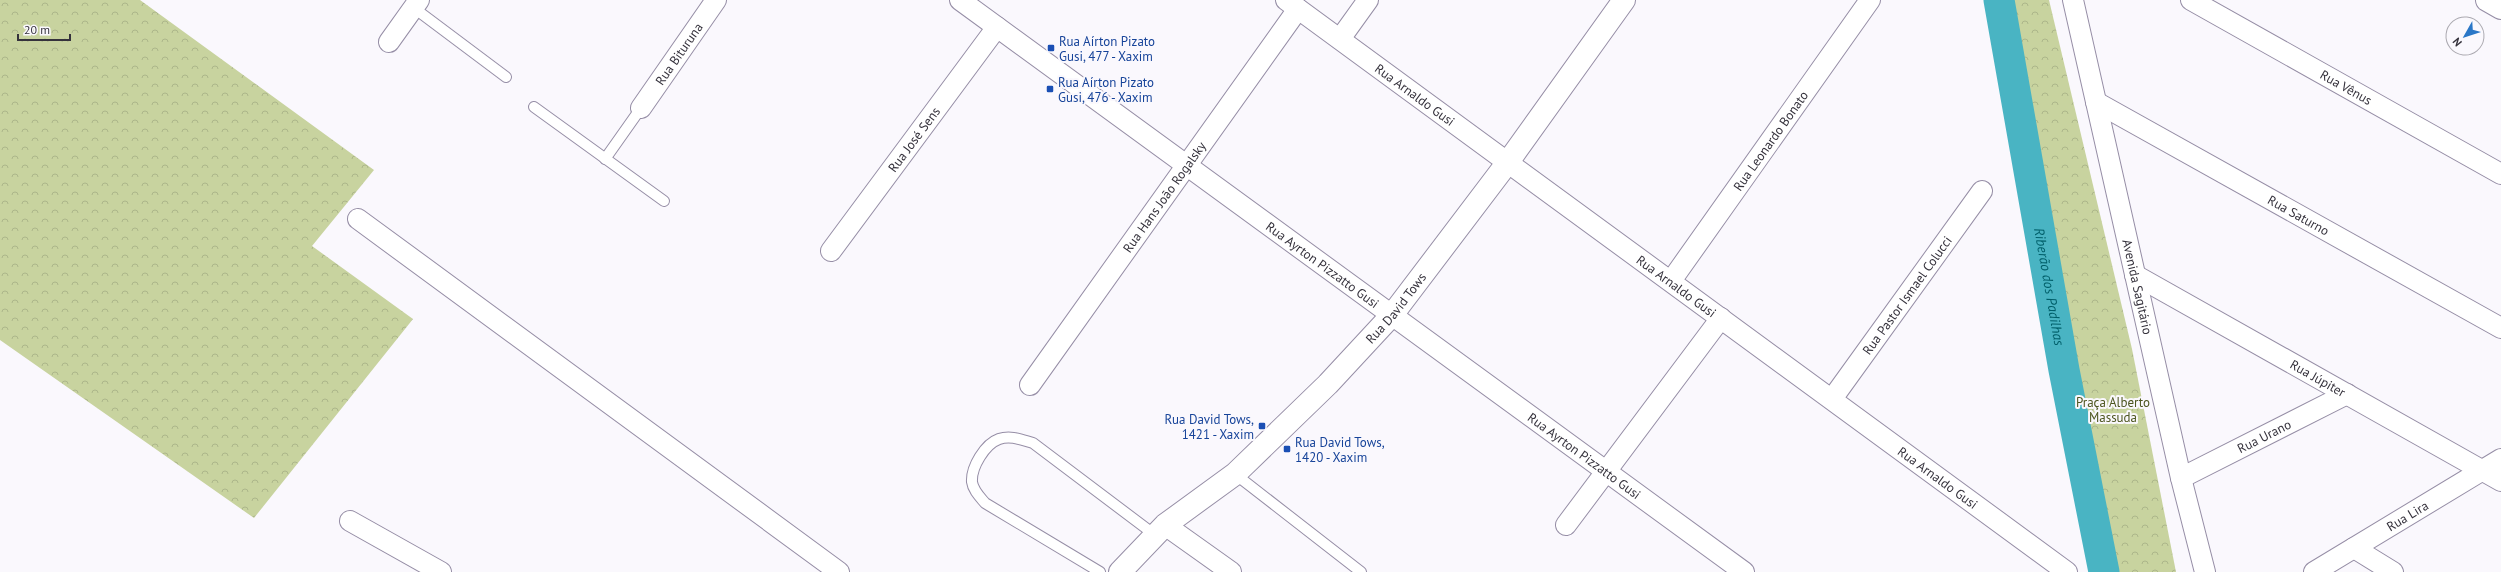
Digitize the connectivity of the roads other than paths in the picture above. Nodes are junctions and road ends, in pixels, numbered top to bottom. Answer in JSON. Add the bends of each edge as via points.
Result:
{"nodes":[{"id":1,"x":716,"y":0,"type":"edge"},
{"id":2,"x":960,"y":0,"type":"edge"},
{"id":3,"x":1368,"y":0,"type":"edge"},
{"id":4,"x":1624,"y":0,"type":"edge"},
{"id":5,"x":1870,"y":0,"type":"edge"},
{"id":6,"x":2073,"y":0,"type":"edge"},
{"id":7,"x":2191,"y":0,"type":"edge"},
{"id":8,"x":417,"y":4,"type":"edge"},
{"id":9,"x":1292,"y":5,"type":"edge"},
{"id":10,"x":997,"y":27,"type":"junction"},
{"id":11,"x":1340,"y":39,"type":"junction"},
{"id":12,"x":389,"y":42,"type":"dead end"},
{"id":13,"x":506,"y":77,"type":"dead end"},
{"id":14,"x":2096,"y":102,"type":"junction"},
{"id":15,"x":534,"y":107,"type":"dead end"},
{"id":16,"x":641,"y":108,"type":"joint"},
{"id":17,"x":605,"y":159,"type":"junction"},
{"id":18,"x":1508,"y":162,"type":"junction"},
{"id":19,"x":1187,"y":166,"type":"junction"},
{"id":20,"x":2501,"y":174,"type":"edge"},
{"id":21,"x":1982,"y":191,"type":"dead end"},
{"id":22,"x":664,"y":201,"type":"dead end"},
{"id":23,"x":358,"y":219,"type":"dead end"},
{"id":24,"x":831,"y":251,"type":"dead end"},
{"id":25,"x":2135,"y":275,"type":"junction"},
{"id":26,"x":1671,"y":281,"type":"junction"},
{"id":27,"x":1392,"y":315,"type":"junction"},
{"id":28,"x":1721,"y":318,"type":"junction"},
{"id":29,"x":2501,"y":328,"type":"edge"},
{"id":30,"x":1030,"y":385,"type":"dead end"},
{"id":31,"x":2347,"y":394,"type":"junction"},
{"id":32,"x":1832,"y":399,"type":"junction"},
{"id":33,"x":2501,"y":459,"type":"edge"},
{"id":34,"x":2483,"y":470,"type":"junction"},
{"id":35,"x":1606,"y":471,"type":"junction"},
{"id":36,"x":1235,"y":474,"type":"junction"},
{"id":37,"x":2181,"y":478,"type":"junction"},
{"id":38,"x":2501,"y":481,"type":"edge"},
{"id":39,"x":350,"y":521,"type":"dead end"},
{"id":40,"x":1566,"y":525,"type":"dead end"},
{"id":41,"x":1160,"y":530,"type":"junction"},
{"id":42,"x":2354,"y":548,"type":"junction"},
{"id":43,"x":441,"y":572,"type":"edge"},
{"id":44,"x":839,"y":572,"type":"edge"},
{"id":45,"x":1100,"y":572,"type":"edge"},
{"id":46,"x":1120,"y":572,"type":"edge"},
{"id":47,"x":1231,"y":572,"type":"edge"},
{"id":48,"x":1361,"y":572,"type":"edge"},
{"id":49,"x":1744,"y":572,"type":"edge"},
{"id":50,"x":2067,"y":572,"type":"edge"},
{"id":51,"x":2205,"y":572,"type":"edge"},
{"id":52,"x":2314,"y":572,"type":"edge"},
{"id":53,"x":2393,"y":572,"type":"edge"}],
"edges":[{"from":1,"to":16,"type":"street","name":"Rua Bituruna"},
{"from":2,"to":10,"type":"street","name":"Rua Ayrton Pizzatto Gusi"},
{"from":3,"to":11,"type":"street"},
{"from":4,"to":18,"type":"street","name":"Rua David Tows"},
{"from":5,"to":26,"type":"street","name":"Rua Leonardo Bonato"},
{"from":6,"to":14,"type":"street","name":"Avenida Sagitário"},
{"from":7,"to":20,"type":"street","name":"Rua Vênus"},
{"from":8,"to":12,"type":"street"},
{"from":8,"to":13,"type":"lane"},
{"from":9,"to":11,"type":"street","name":"Rua Arnaldo Gusi"},
{"from":9,"to":19,"type":"street","name":"Rua Hans João Rogalsky"},
{"from":10,"to":19,"type":"street","name":"Rua Ayrton Pizzatto Gusi"},
{"from":10,"to":24,"type":"street","name":"Rua José Sens"},
{"from":11,"to":18,"type":"street","name":"Rua Arnaldo Gusi"},
{"from":14,"to":25,"type":"street","name":"Avenida Sagitário"},
{"from":14,"to":29,"type":"street","name":"Rua Saturno"},
{"from":15,"to":17,"type":"lane"},
{"from":16,"to":17,"type":"lane"},
{"from":17,"to":22,"type":"lane"},
{"from":18,"to":26,"type":"street","name":"Rua Arnaldo Gusi"},
{"from":18,"to":27,"type":"street","name":"Rua David Tows"},
{"from":19,"to":27,"type":"street","name":"Rua Ayrton Pizzatto Gusi"},
{"from":19,"to":30,"type":"street","name":"Rua Hans João Rogalsky"},
{"from":21,"to":32,"type":"street","name":"Rua Pastor Ismael Colucci"},
{"from":23,"to":44,"type":"street"},
{"from":25,"to":31,"type":"street","name":"Rua Júpiter"},
{"from":25,"to":37,"type":"street","name":"Avenida Sagitário"},
{"from":26,"to":28,"type":"street","name":"Rua Arnaldo Gusi"},
{"from":27,"to":35,"type":"street","name":"Rua Ayrton Pizzatto Gusi"},
{"from":27,"to":36,"type":"street","name":"Rua David Tows","via":[[1328,384]]},
{"from":28,"to":32,"type":"street","name":"Rua Arnaldo Gusi"},
{"from":28,"to":35,"type":"street"},
{"from":31,"to":34,"type":"street","name":"Rua Júpiter"},
{"from":31,"to":37,"type":"street","name":"Rua Urano"},
{"from":32,"to":50,"type":"street","name":"Rua Arnaldo Gusi"},
{"from":33,"to":34,"type":"street","name":"Rua Lira"},
{"from":34,"to":38,"type":"street","name":"Rua Júpiter"},
{"from":34,"to":42,"type":"street","name":"Rua Lira"},
{"from":35,"to":40,"type":"street"},
{"from":35,"to":49,"type":"street","name":"Rua Ayrton Pizzatto Gusi"},
{"from":36,"to":41,"type":"street","name":"Rua David Tows"},
{"from":36,"to":48,"type":"lane"},
{"from":37,"to":51,"type":"street","name":"Avenida Sagitário"},
{"from":39,"to":43,"type":"street"},
{"from":41,"to":45,"type":"lane","via":[[1033,443],[1014,437],[998,439],[977,458],[972,481],[985,503]]},
{"from":41,"to":46,"type":"street","name":"Rua David Tows"},
{"from":41,"to":47,"type":"street"},
{"from":42,"to":52,"type":"street","name":"Rua Lira"},
{"from":42,"to":53,"type":"street"}]}
